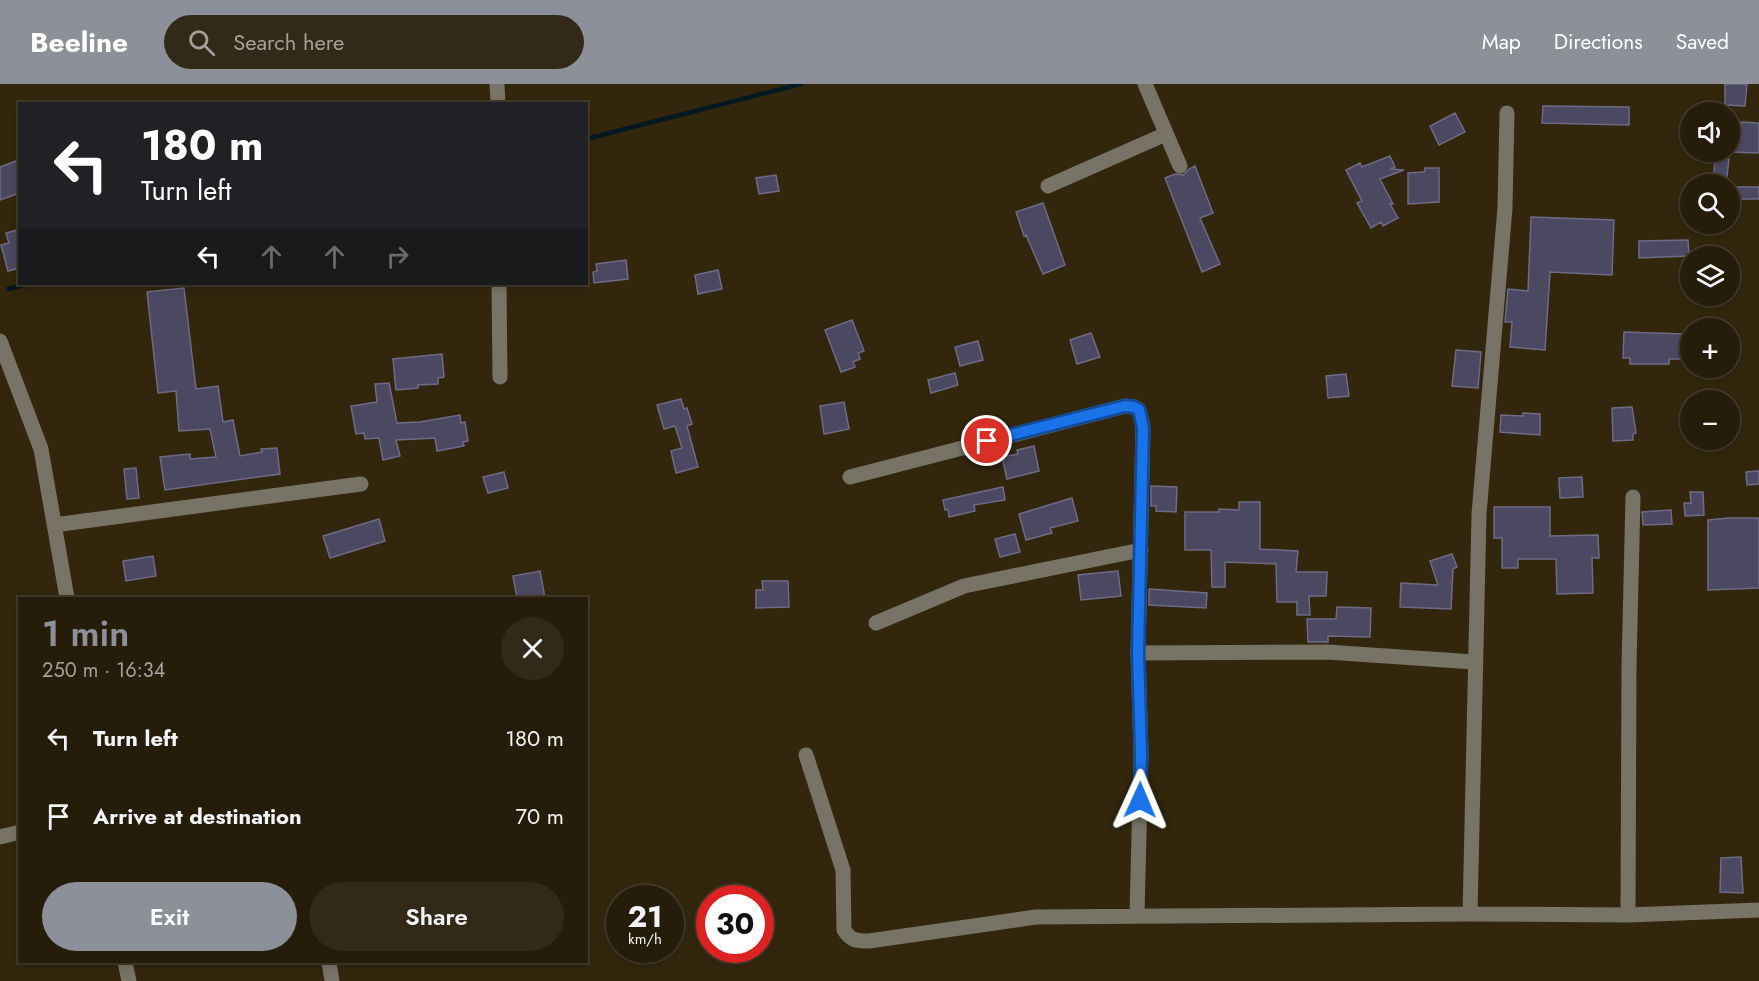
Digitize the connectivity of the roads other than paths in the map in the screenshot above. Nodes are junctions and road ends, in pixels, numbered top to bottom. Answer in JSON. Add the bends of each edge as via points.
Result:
{"nodes":[{"id":1,"x":497,"y":84,"type":"edge"},
{"id":2,"x":1145,"y":84,"type":"edge"},
{"id":3,"x":498,"y":102,"type":"edge"},
{"id":4,"x":1507,"y":112,"type":"dead end"},
{"id":5,"x":1166,"y":134,"type":"junction"},
{"id":6,"x":1180,"y":165,"type":"dead end"},
{"id":7,"x":1048,"y":186,"type":"dead end"},
{"id":8,"x":500,"y":285,"type":"edge"},
{"id":9,"x":0,"y":341,"type":"edge"},
{"id":10,"x":500,"y":377,"type":"dead end"},
{"id":11,"x":850,"y":477,"type":"dead end"},
{"id":12,"x":361,"y":484,"type":"dead end"},
{"id":13,"x":1633,"y":497,"type":"dead end"},
{"id":14,"x":54,"y":525,"type":"junction"},
{"id":15,"x":1141,"y":550,"type":"junction"},
{"id":16,"x":68,"y":597,"type":"edge"},
{"id":17,"x":876,"y":623,"type":"dead end"},
{"id":18,"x":1138,"y":653,"type":"junction"},
{"id":19,"x":1474,"y":662,"type":"junction"},
{"id":20,"x":806,"y":756,"type":"dead end"},
{"id":21,"x":18,"y":832,"type":"edge"},
{"id":22,"x":0,"y":837,"type":"edge"},
{"id":23,"x":1759,"y":910,"type":"edge"},
{"id":24,"x":1470,"y":914,"type":"junction"},
{"id":25,"x":1137,"y":915,"type":"junction"},
{"id":26,"x":1628,"y":915,"type":"junction"},
{"id":27,"x":125,"y":963,"type":"edge"},
{"id":28,"x":329,"y":963,"type":"edge"},
{"id":29,"x":129,"y":981,"type":"edge"},
{"id":30,"x":332,"y":981,"type":"edge"}],
"edges":[{"from":1,"to":3,"type":"street"},
{"from":2,"to":5,"type":"street"},
{"from":4,"to":19,"type":"street","via":[[1505,208],[1479,514]]},
{"from":5,"to":6,"type":"street"},
{"from":5,"to":7,"type":"street"},
{"from":8,"to":10,"type":"street"},
{"from":9,"to":14,"type":"street","via":[[41,449]]},
{"from":11,"to":15,"type":"street","via":[[1125,406],[1134,407],[1139,410],[1143,428]]},
{"from":12,"to":14,"type":"street"},
{"from":13,"to":26,"type":"street"},
{"from":14,"to":16,"type":"street"},
{"from":15,"to":17,"type":"street","via":[[964,586]]},
{"from":15,"to":18,"type":"street"},
{"from":18,"to":19,"type":"street","via":[[1327,652]]},
{"from":18,"to":25,"type":"street","via":[[1141,753]]},
{"from":19,"to":24,"type":"street"},
{"from":20,"to":25,"type":"street","via":[[843,870],[844,930],[849,938],[869,941],[1036,917]]},
{"from":21,"to":22,"type":"street"},
{"from":23,"to":26,"type":"street"},
{"from":24,"to":25,"type":"street"},
{"from":24,"to":26,"type":"street"},
{"from":27,"to":29,"type":"street"},
{"from":28,"to":30,"type":"street"}]}
